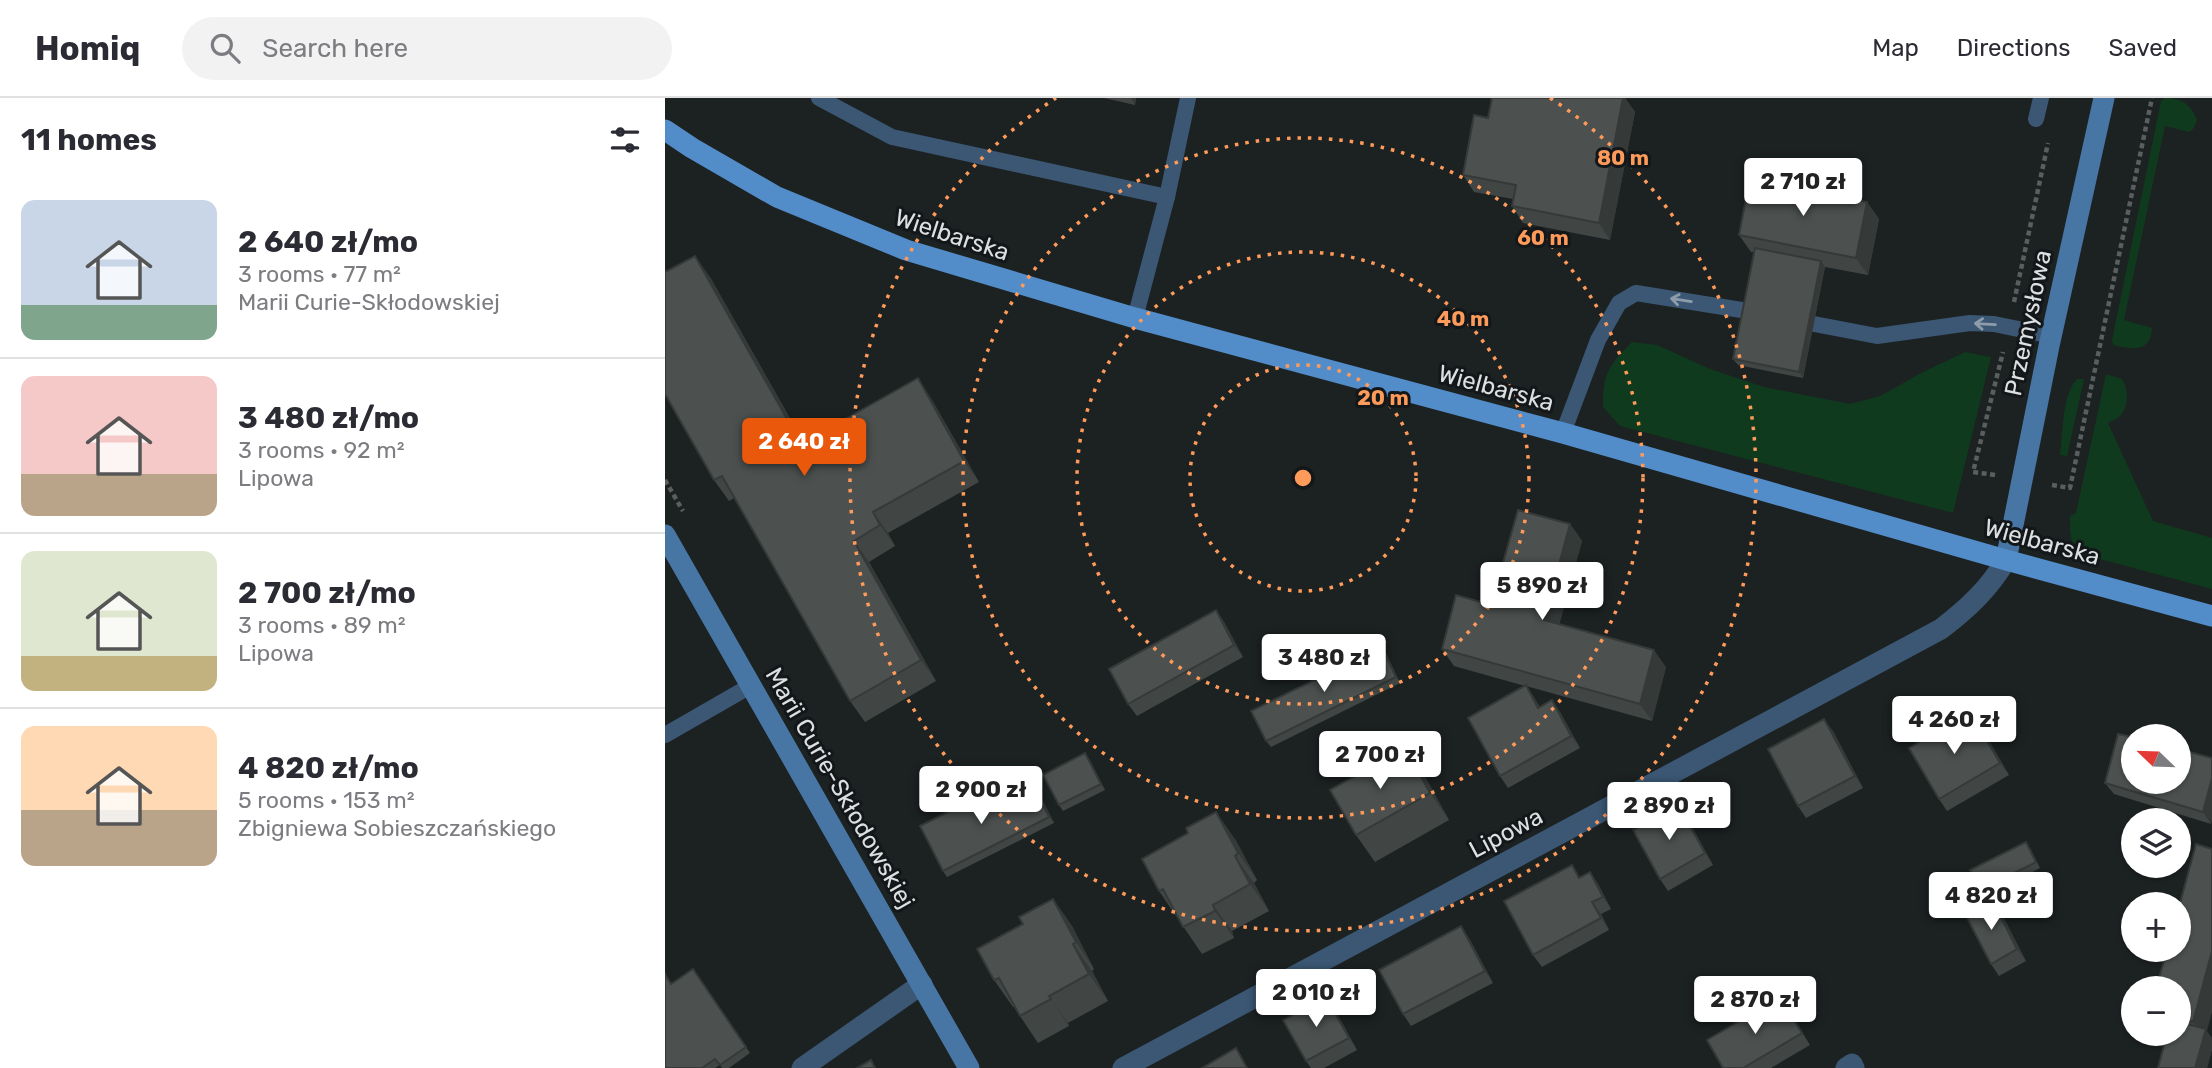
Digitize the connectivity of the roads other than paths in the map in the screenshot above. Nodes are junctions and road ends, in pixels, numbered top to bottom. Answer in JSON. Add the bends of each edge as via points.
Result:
{"nodes":[{"id":1,"x":819,"y":98,"type":"edge"},
{"id":2,"x":1188,"y":98,"type":"edge"},
{"id":3,"x":2041,"y":98,"type":"edge"},
{"id":4,"x":2104,"y":98,"type":"edge"},
{"id":5,"x":2036,"y":120,"type":"dead end"},
{"id":6,"x":665,"y":130,"type":"edge"},
{"id":7,"x":1167,"y":197,"type":"junction"},
{"id":8,"x":1748,"y":311,"type":"edge"},
{"id":9,"x":1135,"y":318,"type":"junction"},
{"id":10,"x":1814,"y":324,"type":"dead end"},
{"id":11,"x":2052,"y":335,"type":"junction"},
{"id":12,"x":1563,"y":433,"type":"junction"},
{"id":13,"x":665,"y":535,"type":"edge"},
{"id":14,"x":2006,"y":560,"type":"junction"},
{"id":15,"x":2212,"y":616,"type":"edge"},
{"id":16,"x":752,"y":685,"type":"junction"},
{"id":17,"x":665,"y":735,"type":"edge"},
{"id":18,"x":922,"y":985,"type":"junction"},
{"id":19,"x":802,"y":1068,"type":"edge"},
{"id":20,"x":969,"y":1068,"type":"edge"},
{"id":21,"x":1123,"y":1068,"type":"edge"},
{"id":22,"x":1846,"y":1068,"type":"edge"},
{"id":23,"x":1854,"y":1068,"type":"edge"}],
"edges":[{"from":1,"to":7,"type":"lane","via":[[892,137]]},
{"from":2,"to":7,"type":"lane"},
{"from":3,"to":5,"type":"lane"},
{"from":4,"to":11,"type":"street","name":"Przemysłowa"},
{"from":6,"to":9,"type":"main road","name":"Wielbarska","via":[[777,197],[843,225],[906,250]]},
{"from":7,"to":9,"type":"lane"},
{"from":8,"to":12,"type":"lane","one_way":true,"via":[[1636,293],[1619,303],[1598,340]]},
{"from":9,"to":12,"type":"main road","name":"Wielbarska"},
{"from":11,"to":10,"type":"lane","one_way":true,"via":[[1970,323],[1877,336]]},
{"from":11,"to":14,"type":"street","name":"Przemysłowa"},
{"from":12,"to":14,"type":"main road","name":"Wielbarska"},
{"from":13,"to":16,"type":"street","name":"Marii Curie-Skłodowskiej"},
{"from":14,"to":15,"type":"main road","name":"Wielbarska"},
{"from":14,"to":21,"type":"street","name":"Lipowa","via":[[1969,608],[1941,629]]},
{"from":16,"to":17,"type":"lane"},
{"from":16,"to":18,"type":"street","name":"Marii Curie-Skłodowskiej"},
{"from":18,"to":19,"type":"street"},
{"from":18,"to":20,"type":"street","name":"Marii Curie-Skłodowskiej"},
{"from":22,"to":23,"type":"street","via":[[1852,1064]]}]}
